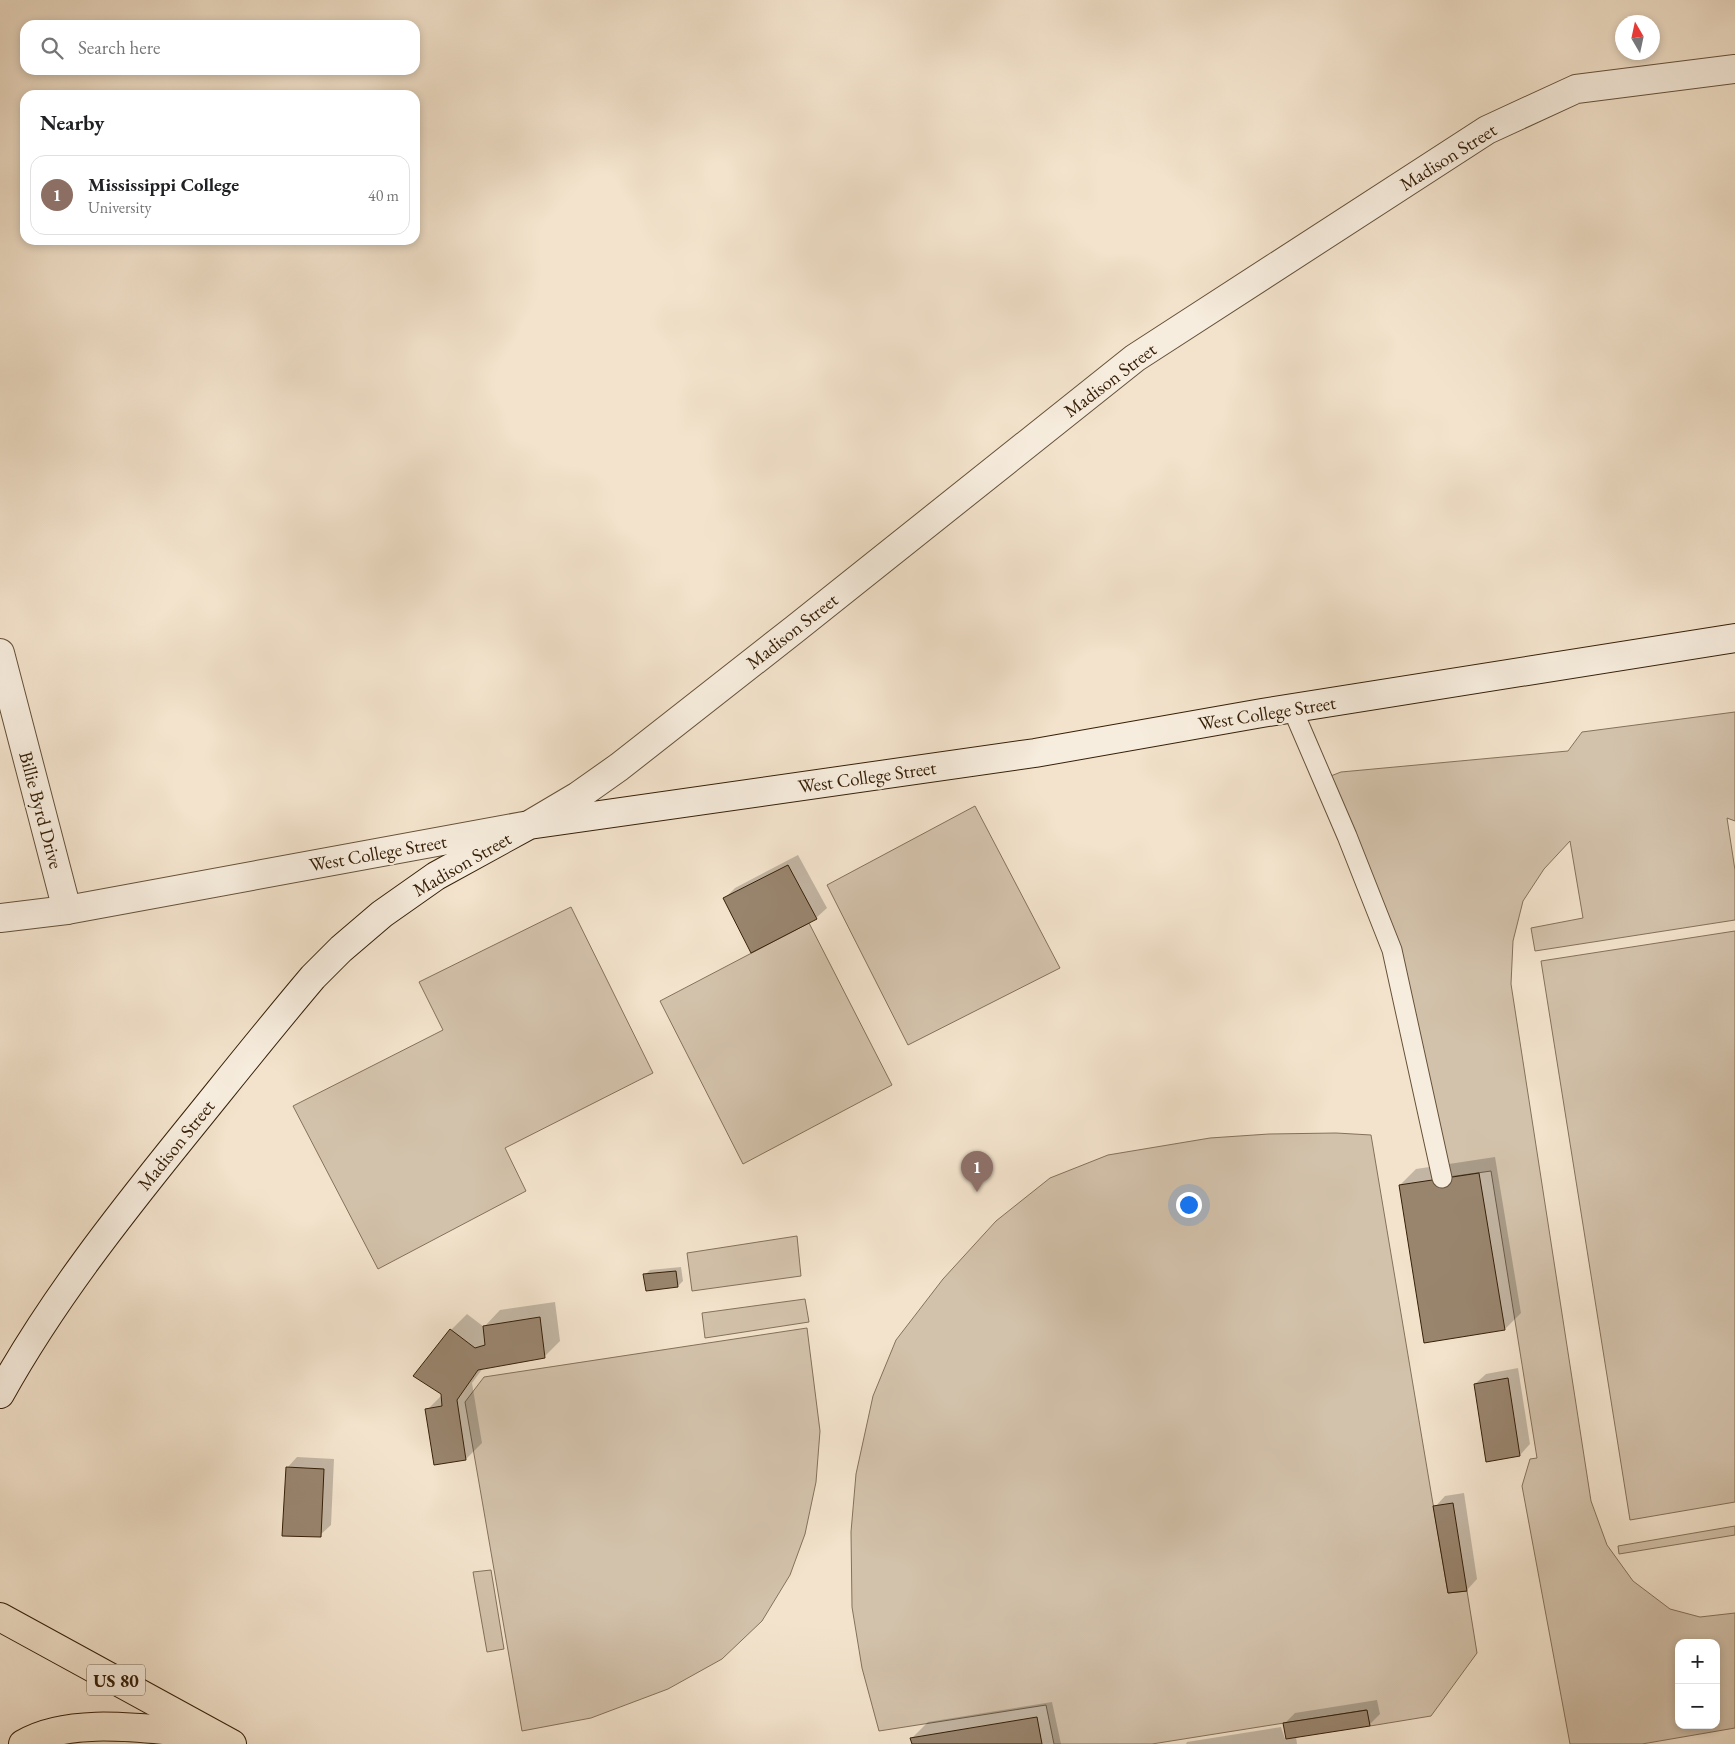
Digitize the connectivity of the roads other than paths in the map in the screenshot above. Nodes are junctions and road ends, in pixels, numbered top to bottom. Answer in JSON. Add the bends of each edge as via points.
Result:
{"nodes":[{"id":1,"x":1735,"y":69,"type":"edge"},
{"id":2,"x":1735,"y":638,"type":"edge"},
{"id":3,"x":0,"y":653,"type":"edge"},
{"id":4,"x":1292,"y":708,"type":"junction"},
{"id":5,"x":529,"y":825,"type":"junction"},
{"id":6,"x":67,"y":910,"type":"junction"},
{"id":7,"x":0,"y":918,"type":"edge"},
{"id":8,"x":1442,"y":1178,"type":"dead end"},
{"id":9,"x":0,"y":1394,"type":"edge"},
{"id":10,"x":0,"y":1617,"type":"edge"},
{"id":11,"x":224,"y":1740,"type":"edge"},
{"id":12,"x":23,"y":1744,"type":"edge"}],
"edges":[{"from":1,"to":5,"type":"street","name":"Madison Street","via":[[1576,89],[1487,130],[1134,358],[620,767]]},
{"from":2,"to":4,"type":"street","name":"West College Street"},
{"from":3,"to":6,"type":"street","name":"Billie Byrd Drive"},
{"from":4,"to":5,"type":"street","name":"West College Street","via":[[1036,753]]},
{"from":4,"to":8,"type":"lane","via":[[1392,950]]},
{"from":5,"to":6,"type":"street","name":"West College Street"},
{"from":5,"to":9,"type":"street","name":"Madison Street","via":[[436,876],[382,914],[313,976],[154,1171],[39,1328]]},
{"from":6,"to":7,"type":"street","name":"West College Street"},
{"from":10,"to":11,"type":"main road","number":"US 80"},
{"from":11,"to":12,"type":"main road","via":[[84,1727],[54,1731]]}]}
